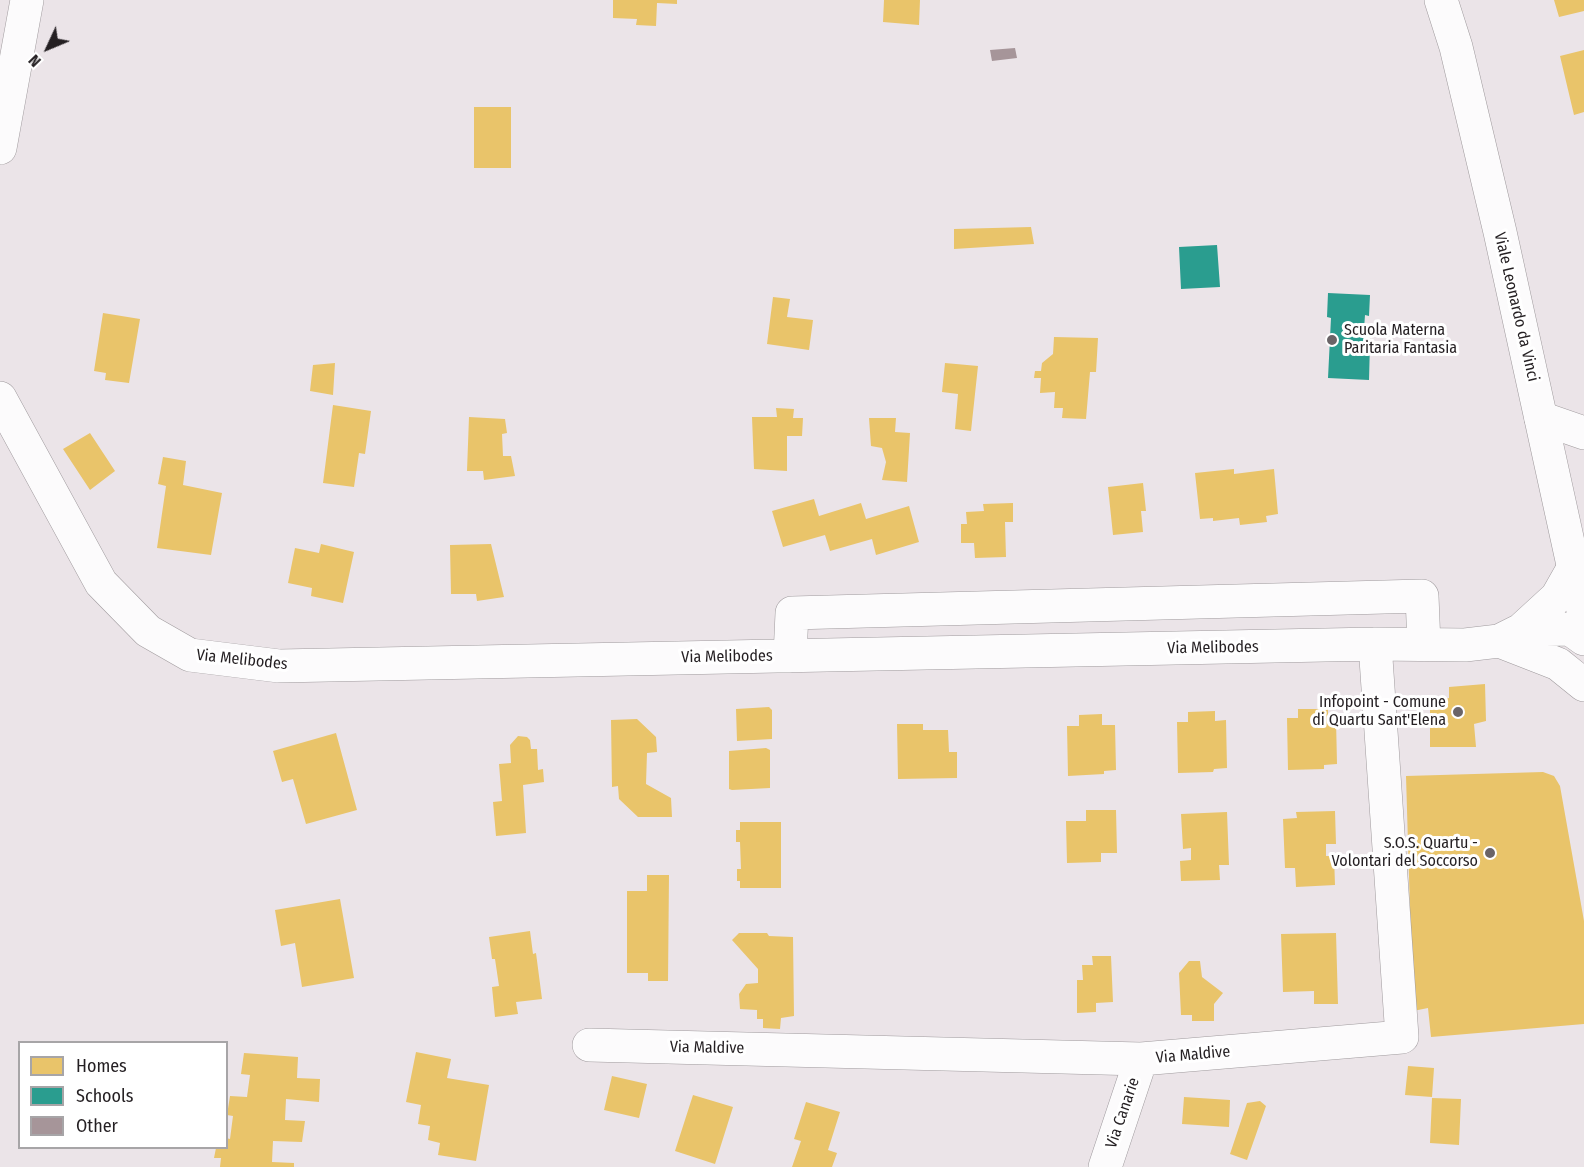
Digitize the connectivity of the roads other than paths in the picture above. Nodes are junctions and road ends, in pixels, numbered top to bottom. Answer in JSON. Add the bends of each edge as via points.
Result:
{"nodes":[{"id":1,"x":27,"y":0,"type":"edge"},
{"id":2,"x":1441,"y":0,"type":"edge"},
{"id":3,"x":0,"y":147,"type":"edge"},
{"id":4,"x":0,"y":398,"type":"edge"},
{"id":5,"x":1541,"y":418,"type":"junction"},
{"id":6,"x":1584,"y":433,"type":"edge"},
{"id":7,"x":1574,"y":567,"type":"junction"},
{"id":8,"x":1584,"y":618,"type":"edge"},
{"id":9,"x":1510,"y":636,"type":"junction"},
{"id":10,"x":1375,"y":644,"type":"junction"},
{"id":11,"x":1424,"y":645,"type":"junction"},
{"id":12,"x":790,"y":656,"type":"junction"},
{"id":13,"x":1584,"y":685,"type":"edge"},
{"id":14,"x":589,"y":1045,"type":"dead end"},
{"id":15,"x":1142,"y":1059,"type":"junction"},
{"id":16,"x":1105,"y":1167,"type":"edge"}],
"edges":[{"from":1,"to":3,"type":"street"},
{"from":2,"to":5,"type":"street","name":"Viale Leonardo da Vinci","via":[[1456,47]]},
{"from":4,"to":12,"type":"street","name":"Via Melibodes","via":[[101,583],[148,631],[190,655],[279,666]]},
{"from":5,"to":6,"type":"street"},
{"from":5,"to":7,"type":"street","name":"Viale Leonardo da Vinci"},
{"from":7,"to":8,"type":"street","name":"Viale Leonardo da Vinci"},
{"from":7,"to":9,"type":"street","via":[[1557,597]]},
{"from":8,"to":9,"type":"street","name":"Via Melibodes","via":[[1570,629]]},
{"from":9,"to":11,"type":"street","name":"Via Melibodes","via":[[1465,645]]},
{"from":9,"to":13,"type":"street","via":[[1558,664]]},
{"from":10,"to":11,"type":"street","name":"Via Melibodes"},
{"from":10,"to":12,"type":"street","name":"Via Melibodes"},
{"from":10,"to":15,"type":"street","name":"Via Maldive","via":[[1402,1037]]},
{"from":11,"to":12,"type":"street","via":[[1422,596],[792,613]]},
{"from":14,"to":15,"type":"street","name":"Via Maldive"},
{"from":15,"to":16,"type":"street","name":"Via Canarie"}]}
